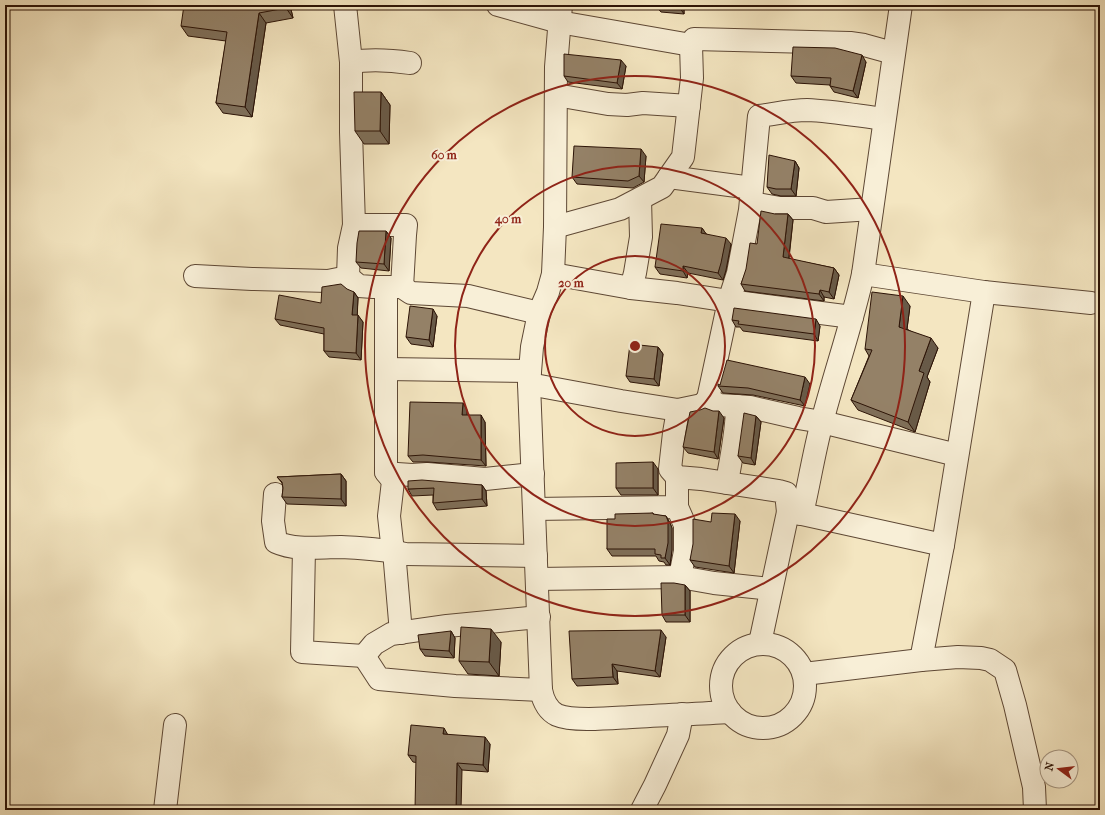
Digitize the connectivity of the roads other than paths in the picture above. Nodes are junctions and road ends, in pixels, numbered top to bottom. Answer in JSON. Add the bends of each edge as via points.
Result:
{"nodes":[{"id":1,"x":345,"y":5,"type":"edge"},
{"id":2,"x":498,"y":5,"type":"edge"},
{"id":3,"x":901,"y":5,"type":"edge"},
{"id":4,"x":560,"y":14,"type":"edge"},
{"id":5,"x":691,"y":45,"type":"junction"},
{"id":6,"x":893,"y":53,"type":"junction"},
{"id":7,"x":350,"y":62,"type":"junction"},
{"id":8,"x":410,"y":63,"type":"dead end"},
{"id":9,"x":556,"y":95,"type":"junction"},
{"id":10,"x":689,"y":106,"type":"junction"},
{"id":11,"x":884,"y":119,"type":"junction"},
{"id":12,"x":669,"y":177,"type":"junction"},
{"id":13,"x":752,"y":195,"type":"junction"},
{"id":14,"x":640,"y":199,"type":"junction"},
{"id":15,"x":872,"y":209,"type":"junction"},
{"id":16,"x":354,"y":225,"type":"junction"},
{"id":17,"x":554,"y":227,"type":"junction"},
{"id":18,"x":553,"y":274,"type":"junction"},
{"id":19,"x":863,"y":274,"type":"junction"},
{"id":20,"x":195,"y":276,"type":"dead end"},
{"id":21,"x":348,"y":277,"type":"junction"},
{"id":22,"x":394,"y":287,"type":"junction"},
{"id":23,"x":630,"y":288,"type":"junction"},
{"id":24,"x":984,"y":292,"type":"junction"},
{"id":25,"x":729,"y":301,"type":"junction"},
{"id":26,"x":1091,"y":303,"type":"dead end"},
{"id":27,"x":539,"y":313,"type":"junction"},
{"id":28,"x":852,"y":318,"type":"junction"},
{"id":29,"x":386,"y":369,"type":"junction"},
{"id":30,"x":530,"y":377,"type":"junction"},
{"id":31,"x":708,"y":399,"type":"junction"},
{"id":32,"x":737,"y":406,"type":"junction"},
{"id":33,"x":678,"y":410,"type":"junction"},
{"id":34,"x":822,"y":422,"type":"junction"},
{"id":35,"x":957,"y":455,"type":"junction"},
{"id":36,"x":386,"y":472,"type":"junction"},
{"id":37,"x":533,"y":474,"type":"junction"},
{"id":38,"x":677,"y":477,"type":"junction"},
{"id":39,"x":727,"y":483,"type":"junction"},
{"id":40,"x":275,"y":494,"type":"dead end"},
{"id":41,"x":677,"y":507,"type":"junction"},
{"id":42,"x":534,"y":509,"type":"junction"},
{"id":43,"x":795,"y":513,"type":"junction"},
{"id":44,"x":944,"y":545,"type":"junction"},
{"id":45,"x":304,"y":548,"type":"junction"},
{"id":46,"x":394,"y":552,"type":"junction"},
{"id":47,"x":536,"y":556,"type":"junction"},
{"id":48,"x":680,"y":577,"type":"junction"},
{"id":49,"x":537,"y":578,"type":"junction"},
{"id":50,"x":771,"y":589,"type":"junction"},
{"id":51,"x":539,"y":617,"type":"junction"},
{"id":52,"x":401,"y":633,"type":"junction"},
{"id":53,"x":760,"y":643,"type":"junction"},
{"id":54,"x":364,"y":656,"type":"junction"},
{"id":55,"x":921,"y":660,"type":"junction"},
{"id":56,"x":804,"y":674,"type":"junction"},
{"id":57,"x":541,"y":690,"type":"junction"},
{"id":58,"x":730,"y":712,"type":"junction"},
{"id":59,"x":682,"y":714,"type":"junction"},
{"id":60,"x":175,"y":726,"type":"dead end"},
{"id":61,"x":164,"y":810,"type":"edge"},
{"id":62,"x":642,"y":810,"type":"edge"},
{"id":63,"x":1035,"y":810,"type":"edge"}],
"edges":[{"from":1,"to":7,"type":"street"},
{"from":2,"to":4,"type":"street"},
{"from":3,"to":6,"type":"street"},
{"from":4,"to":5,"type":"street"},
{"from":4,"to":9,"type":"street"},
{"from":5,"to":6,"type":"street","via":[[694,39],[813,41],[864,45]]},
{"from":5,"to":10,"type":"street","via":[[692,78]]},
{"from":6,"to":11,"type":"street"},
{"from":7,"to":8,"type":"street","via":[[389,60]]},
{"from":7,"to":16,"type":"street"},
{"from":9,"to":10,"type":"street","via":[[608,104]]},
{"from":9,"to":17,"type":"street"},
{"from":10,"to":12,"type":"street","via":[[683,157]]},
{"from":11,"to":13,"type":"street","via":[[806,110],[758,116]]},
{"from":11,"to":15,"type":"street"},
{"from":12,"to":13,"type":"street"},
{"from":12,"to":14,"type":"street","via":[[662,187]]},
{"from":13,"to":15,"type":"street","via":[[780,208],[813,208],[826,212]]},
{"from":13,"to":25,"type":"street","via":[[738,273]]},
{"from":14,"to":17,"type":"street","via":[[620,209]]},
{"from":14,"to":23,"type":"street","via":[[641,237]]},
{"from":15,"to":19,"type":"street"},
{"from":16,"to":21,"type":"street","via":[[349,248]]},
{"from":16,"to":22,"type":"street","via":[[406,225]]},
{"from":17,"to":18,"type":"street"},
{"from":18,"to":23,"type":"street"},
{"from":18,"to":27,"type":"street"},
{"from":19,"to":24,"type":"street"},
{"from":19,"to":28,"type":"street"},
{"from":20,"to":21,"type":"street","via":[[328,281]]},
{"from":21,"to":22,"type":"street","via":[[359,286]]},
{"from":22,"to":27,"type":"street","via":[[411,293],[468,296]]},
{"from":22,"to":29,"type":"street"},
{"from":23,"to":25,"type":"street"},
{"from":24,"to":26,"type":"street"},
{"from":24,"to":35,"type":"street"},
{"from":25,"to":28,"type":"street"},
{"from":25,"to":31,"type":"street"},
{"from":27,"to":30,"type":"street","via":[[532,347]]},
{"from":28,"to":34,"type":"street"},
{"from":29,"to":30,"type":"street"},
{"from":29,"to":36,"type":"street"},
{"from":30,"to":33,"type":"street","via":[[621,401]]},
{"from":30,"to":37,"type":"street"},
{"from":31,"to":32,"type":"street","via":[[719,405]]},
{"from":31,"to":33,"type":"street","via":[[702,406]]},
{"from":32,"to":34,"type":"street"},
{"from":32,"to":39,"type":"street"},
{"from":33,"to":38,"type":"street","via":[[670,469]]},
{"from":34,"to":35,"type":"street"},
{"from":34,"to":43,"type":"street"},
{"from":35,"to":44,"type":"street"},
{"from":36,"to":37,"type":"street","via":[[485,479]]},
{"from":36,"to":46,"type":"street","via":[[393,481],[388,516]]},
{"from":37,"to":42,"type":"street"},
{"from":38,"to":39,"type":"street"},
{"from":38,"to":41,"type":"street"},
{"from":39,"to":43,"type":"street","via":[[786,494]]},
{"from":40,"to":45,"type":"street","via":[[273,521],[276,542],[284,546]]},
{"from":41,"to":42,"type":"street"},
{"from":41,"to":48,"type":"street","via":[[685,525],[685,551]]},
{"from":42,"to":47,"type":"street"},
{"from":43,"to":44,"type":"street"},
{"from":43,"to":50,"type":"street"},
{"from":44,"to":55,"type":"street"},
{"from":45,"to":46,"type":"street","via":[[340,547]]},
{"from":45,"to":54,"type":"street","via":[[302,652]]},
{"from":46,"to":47,"type":"street"},
{"from":46,"to":52,"type":"street"},
{"from":47,"to":49,"type":"street"},
{"from":48,"to":49,"type":"street"},
{"from":48,"to":50,"type":"street"},
{"from":49,"to":51,"type":"street"},
{"from":50,"to":53,"type":"street"},
{"from":51,"to":52,"type":"street"},
{"from":51,"to":57,"type":"street"},
{"from":52,"to":54,"type":"street","via":[[391,634],[374,644]]},
{"from":53,"to":56,"type":"street","via":[[774,644],[787,651],[798,661]]},
{"from":53,"to":58,"type":"street","via":[[747,646],[727,663],[722,675],[721,688]]},
{"from":54,"to":57,"type":"street","via":[[379,679]]},
{"from":55,"to":56,"type":"street"},
{"from":55,"to":63,"type":"street","via":[[981,658],[990,660],[1005,670],[1034,787]]},
{"from":56,"to":58,"type":"street","via":[[802,704],[793,716],[782,724],[768,728],[754,727],[740,722]]},
{"from":57,"to":59,"type":"street","via":[[543,701],[548,708],[555,714],[566,717]]},
{"from":58,"to":59,"type":"street"},
{"from":59,"to":62,"type":"street","via":[[678,735]]},
{"from":60,"to":61,"type":"street"}]}
